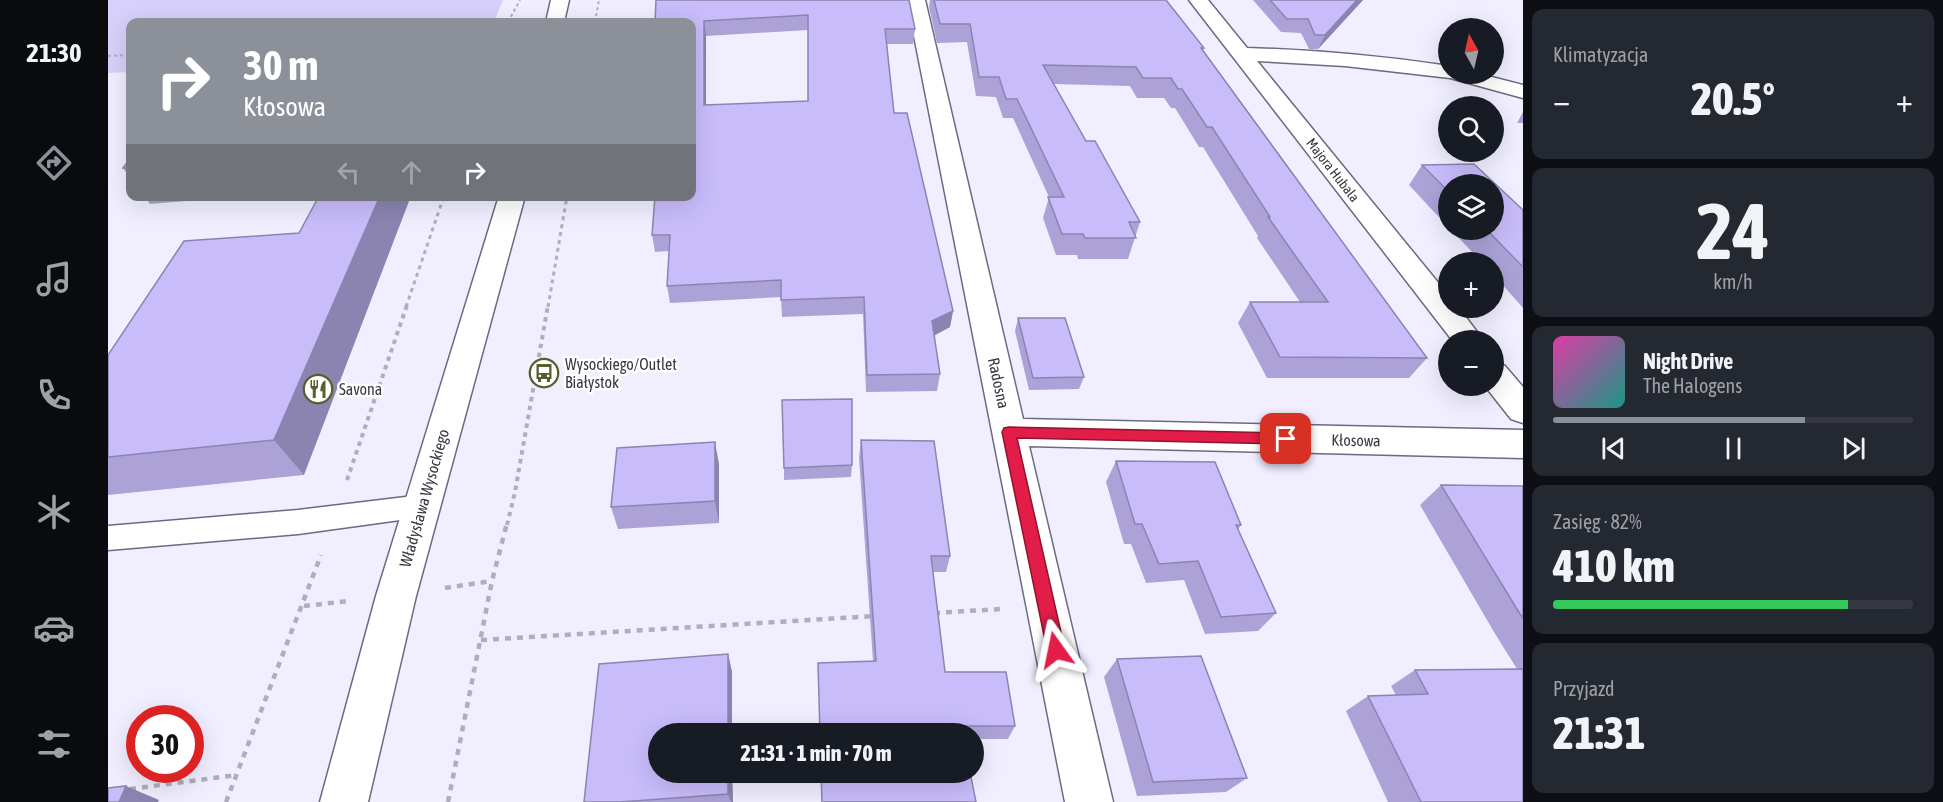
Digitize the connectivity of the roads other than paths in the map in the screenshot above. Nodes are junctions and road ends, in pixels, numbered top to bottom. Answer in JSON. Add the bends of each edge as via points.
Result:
{"nodes":[{"id":1,"x":560,"y":0,"type":"edge"},
{"id":2,"x":916,"y":0,"type":"edge"},
{"id":3,"x":1198,"y":0,"type":"edge"},
{"id":4,"x":556,"y":18,"type":"edge"},
{"id":5,"x":1241,"y":54,"type":"junction"},
{"id":6,"x":1438,"y":70,"type":"edge"},
{"id":7,"x":1494,"y":84,"type":"edge"},
{"id":8,"x":1523,"y":92,"type":"edge"},
{"id":9,"x":511,"y":201,"type":"edge"},
{"id":10,"x":1460,"y":330,"type":"edge"},
{"id":11,"x":1504,"y":386,"type":"edge"},
{"id":12,"x":1523,"y":410,"type":"edge"},
{"id":13,"x":1009,"y":432,"type":"junction"},
{"id":14,"x":1523,"y":444,"type":"edge"},
{"id":15,"x":422,"y":506,"type":"junction"},
{"id":16,"x":108,"y":538,"type":"edge"},
{"id":17,"x":344,"y":802,"type":"edge"},
{"id":18,"x":1089,"y":802,"type":"edge"}],
"edges":[{"from":1,"to":4,"type":"street"},
{"from":2,"to":13,"type":"street","name":"Radosna"},
{"from":3,"to":5,"type":"street","name":"Majora Hubala"},
{"from":5,"to":6,"type":"street","via":[[1328,56]]},
{"from":5,"to":10,"type":"street","name":"Majora Hubala"},
{"from":7,"to":8,"type":"street"},
{"from":9,"to":15,"type":"street","name":"Władysława Wysockiego"},
{"from":11,"to":12,"type":"street"},
{"from":13,"to":14,"type":"street","name":"Kłosowa"},
{"from":13,"to":18,"type":"street","name":"Radosna"},
{"from":15,"to":16,"type":"lane","via":[[334,518]]},
{"from":15,"to":17,"type":"street","name":"Władysława Wysockiego"}]}
